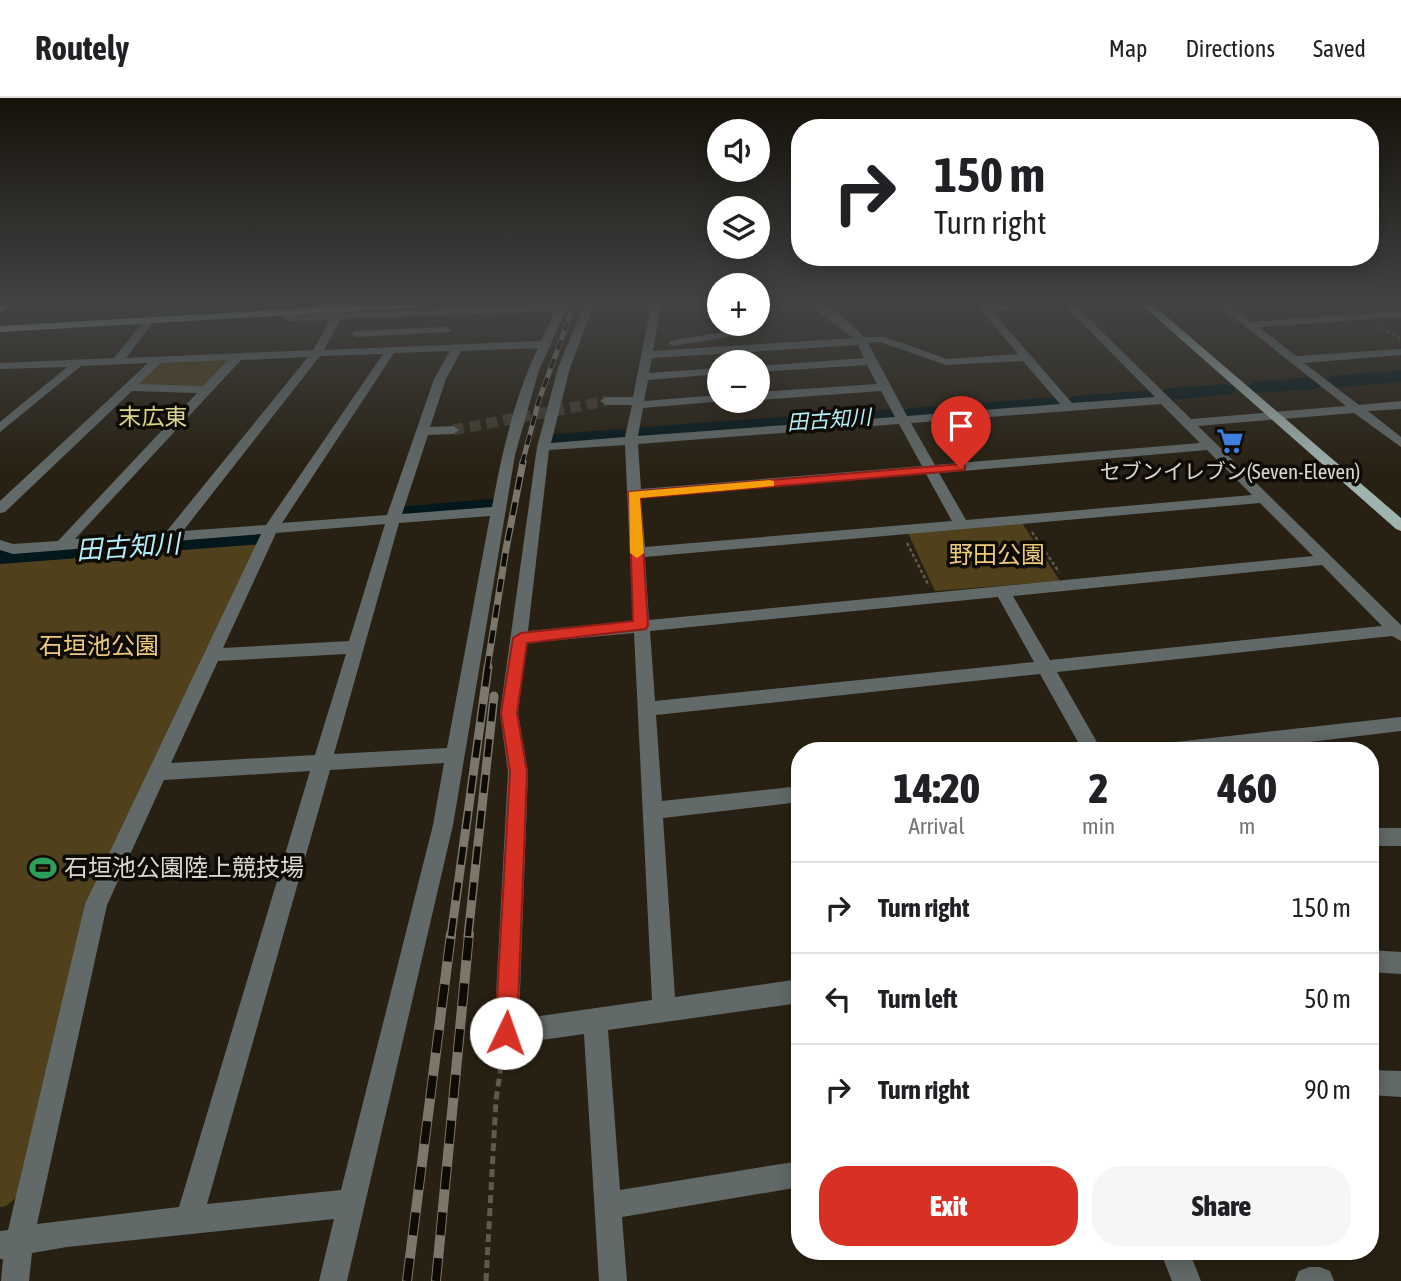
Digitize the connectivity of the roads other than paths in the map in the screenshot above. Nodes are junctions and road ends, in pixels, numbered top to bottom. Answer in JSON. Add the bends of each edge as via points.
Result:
{"nodes":[{"id":1,"x":134,"y":360,"type":"edge"},
{"id":2,"x":158,"y":360,"type":"edge"},
{"id":3,"x":234,"y":360,"type":"edge"},
{"id":4,"x":311,"y":360,"type":"edge"},
{"id":5,"x":384,"y":360,"type":"edge"},
{"id":6,"x":450,"y":360,"type":"edge"},
{"id":7,"x":538,"y":360,"type":"edge"},
{"id":8,"x":567,"y":360,"type":"edge"},
{"id":9,"x":646,"y":360,"type":"edge"},
{"id":10,"x":942,"y":360,"type":"edge"},
{"id":11,"x":975,"y":360,"type":"edge"},
{"id":12,"x":1029,"y":360,"type":"edge"},
{"id":13,"x":1125,"y":360,"type":"edge"},
{"id":14,"x":1210,"y":360,"type":"edge"},
{"id":15,"x":1295,"y":360,"type":"edge"},
{"id":16,"x":117,"y":361,"type":"joint"},
{"id":17,"x":872,"y":361,"type":"joint"},
{"id":18,"x":78,"y":363,"type":"junction"},
{"id":19,"x":0,"y":366,"type":"edge"},
{"id":20,"x":770,"y":368,"type":"edge"},
{"id":21,"x":707,"y":372,"type":"edge"},
{"id":22,"x":643,"y":377,"type":"junction"},
{"id":23,"x":130,"y":387,"type":"junction"},
{"id":24,"x":884,"y":387,"type":"junction"},
{"id":25,"x":207,"y":390,"type":"junction"},
{"id":26,"x":770,"y":395,"type":"edge"},
{"id":27,"x":707,"y":400,"type":"edge"},
{"id":28,"x":1165,"y":400,"type":"junction"},
{"id":29,"x":606,"y":401,"type":"tunnel mouth"},
{"id":30,"x":638,"y":403,"type":"junction"},
{"id":31,"x":1401,"y":405,"type":"edge"},
{"id":32,"x":1069,"y":407,"type":"junction"},
{"id":33,"x":1357,"y":408,"type":"junction"},
{"id":34,"x":1273,"y":416,"type":"junction"},
{"id":35,"x":903,"y":420,"type":"junction"},
{"id":36,"x":1188,"y":423,"type":"junction"},
{"id":37,"x":0,"y":428,"type":"edge"},
{"id":38,"x":422,"y":430,"type":"junction"},
{"id":39,"x":453,"y":430,"type":"tunnel mouth"},
{"id":40,"x":631,"y":440,"type":"junction"},
{"id":41,"x":1401,"y":443,"type":"edge"},
{"id":42,"x":1211,"y":446,"type":"junction"},
{"id":43,"x":543,"y":447,"type":"junction"},
{"id":44,"x":933,"y":470,"type":"junction"},
{"id":45,"x":634,"y":494,"type":"junction"},
{"id":46,"x":1264,"y":498,"type":"junction"},
{"id":47,"x":0,"y":509,"type":"edge"},
{"id":48,"x":499,"y":512,"type":"junction"},
{"id":49,"x":393,"y":520,"type":"junction"},
{"id":50,"x":961,"y":524,"type":"junction"},
{"id":51,"x":1401,"y":526,"type":"edge"},
{"id":52,"x":270,"y":530,"type":"junction"},
{"id":53,"x":171,"y":536,"type":"junction"},
{"id":54,"x":0,"y":545,"type":"edge"},
{"id":55,"x":62,"y":545,"type":"junction"},
{"id":56,"x":637,"y":553,"type":"junction"},
{"id":57,"x":1326,"y":560,"type":"junction"},
{"id":58,"x":1002,"y":591,"type":"junction"},
{"id":59,"x":641,"y":625,"type":"junction"},
{"id":60,"x":1399,"y":632,"type":"edge"},
{"id":61,"x":521,"y":638,"type":"junction"},
{"id":62,"x":356,"y":647,"type":"junction"},
{"id":63,"x":211,"y":655,"type":"junction"},
{"id":64,"x":1045,"y":667,"type":"junction"},
{"id":65,"x":646,"y":709,"type":"junction"},
{"id":66,"x":1401,"y":724,"type":"edge"},
{"id":67,"x":1088,"y":742,"type":"edge"},
{"id":68,"x":1269,"y":742,"type":"edge"},
{"id":69,"x":456,"y":755,"type":"junction"},
{"id":70,"x":321,"y":763,"type":"junction"},
{"id":71,"x":158,"y":772,"type":"junction"},
{"id":72,"x":791,"y":794,"type":"edge"},
{"id":73,"x":653,"y":811,"type":"junction"},
{"id":74,"x":1401,"y":836,"type":"edge"},
{"id":75,"x":1379,"y":837,"type":"edge"},
{"id":76,"x":1379,"y":962,"type":"edge"},
{"id":77,"x":1401,"y":963,"type":"edge"},
{"id":78,"x":791,"y":992,"type":"edge"},
{"id":79,"x":664,"y":1010,"type":"junction"},
{"id":80,"x":595,"y":1020,"type":"junction"},
{"id":81,"x":1379,"y":1083,"type":"edge"},
{"id":82,"x":1401,"y":1084,"type":"edge"},
{"id":83,"x":791,"y":1176,"type":"edge"},
{"id":84,"x":352,"y":1203,"type":"junction"},
{"id":85,"x":608,"y":1206,"type":"junction"},
{"id":86,"x":188,"y":1222,"type":"junction"},
{"id":87,"x":9,"y":1244,"type":"edge"},
{"id":88,"x":1178,"y":1260,"type":"edge"},
{"id":89,"x":15,"y":1281,"type":"edge"},
{"id":90,"x":333,"y":1281,"type":"edge"},
{"id":91,"x":612,"y":1281,"type":"edge"},
{"id":92,"x":1187,"y":1281,"type":"edge"},
{"id":93,"x":1310,"y":1281,"type":"edge"},
{"id":94,"x":1320,"y":1281,"type":"edge"}],
"edges":[{"from":1,"to":16,"type":"street"},
{"from":2,"to":23,"type":"street"},
{"from":3,"to":25,"type":"street"},
{"from":4,"to":53,"type":"street"},
{"from":5,"to":52,"type":"street"},
{"from":6,"to":38,"type":"street"},
{"from":7,"to":48,"type":"street","via":[[508,455]]},
{"from":8,"to":43,"type":"street"},
{"from":9,"to":22,"type":"street"},
{"from":10,"to":11,"type":"street"},
{"from":12,"to":32,"type":"street"},
{"from":13,"to":28,"type":"street"},
{"from":14,"to":34,"type":"main road"},
{"from":15,"to":33,"type":"street"},
{"from":16,"to":18,"type":"street"},
{"from":17,"to":20,"type":"street"},
{"from":17,"to":24,"type":"street"},
{"from":18,"to":19,"type":"street"},
{"from":18,"to":37,"type":"street"},
{"from":21,"to":22,"type":"street"},
{"from":22,"to":30,"type":"street"},
{"from":23,"to":25,"type":"street"},
{"from":23,"to":47,"type":"street"},
{"from":24,"to":26,"type":"street"},
{"from":24,"to":35,"type":"street"},
{"from":25,"to":55,"type":"street"},
{"from":27,"to":30,"type":"street"},
{"from":28,"to":32,"type":"street"},
{"from":28,"to":36,"type":"street"},
{"from":29,"to":30,"type":"street"},
{"from":30,"to":40,"type":"street"},
{"from":31,"to":33,"type":"street"},
{"from":32,"to":35,"type":"street"},
{"from":33,"to":34,"type":"street"},
{"from":33,"to":41,"type":"street"},
{"from":34,"to":36,"type":"street"},
{"from":34,"to":51,"type":"main road"},
{"from":35,"to":40,"type":"street"},
{"from":35,"to":44,"type":"street"},
{"from":36,"to":42,"type":"street"},
{"from":38,"to":39,"type":"street"},
{"from":38,"to":49,"type":"street"},
{"from":40,"to":43,"type":"street"},
{"from":40,"to":45,"type":"street"},
{"from":42,"to":44,"type":"street"},
{"from":42,"to":46,"type":"street"},
{"from":43,"to":61,"type":"street"},
{"from":44,"to":45,"type":"street"},
{"from":44,"to":50,"type":"street"},
{"from":45,"to":56,"type":"street"},
{"from":46,"to":50,"type":"street"},
{"from":46,"to":57,"type":"street"},
{"from":48,"to":49,"type":"street"},
{"from":48,"to":69,"type":"street"},
{"from":49,"to":52,"type":"street"},
{"from":49,"to":62,"type":"street"},
{"from":50,"to":56,"type":"street"},
{"from":52,"to":53,"type":"street"},
{"from":52,"to":63,"type":"street"},
{"from":53,"to":55,"type":"street"},
{"from":54,"to":55,"type":"street","via":[[13,549]]},
{"from":56,"to":59,"type":"street"},
{"from":57,"to":58,"type":"street"},
{"from":57,"to":60,"type":"street"},
{"from":58,"to":59,"type":"street"},
{"from":58,"to":64,"type":"street"},
{"from":59,"to":61,"type":"street"},
{"from":59,"to":65,"type":"street"},
{"from":60,"to":64,"type":"street"},
{"from":61,"to":80,"type":"street","via":[[509,713],[519,772],[506,1033]]},
{"from":62,"to":63,"type":"street"},
{"from":62,"to":70,"type":"street"},
{"from":63,"to":71,"type":"street"},
{"from":64,"to":65,"type":"street"},
{"from":64,"to":67,"type":"street"},
{"from":65,"to":73,"type":"street"},
{"from":66,"to":68,"type":"street"},
{"from":69,"to":70,"type":"street"},
{"from":69,"to":84,"type":"street"},
{"from":70,"to":71,"type":"street"},
{"from":70,"to":86,"type":"street"},
{"from":71,"to":87,"type":"street","via":[[96,904]]},
{"from":72,"to":73,"type":"street"},
{"from":73,"to":79,"type":"street"},
{"from":74,"to":75,"type":"street"},
{"from":76,"to":77,"type":"street"},
{"from":78,"to":79,"type":"street"},
{"from":79,"to":80,"type":"street"},
{"from":80,"to":85,"type":"street"},
{"from":81,"to":82,"type":"street"},
{"from":83,"to":85,"type":"street"},
{"from":84,"to":86,"type":"street"},
{"from":84,"to":90,"type":"street"},
{"from":85,"to":91,"type":"street"},
{"from":86,"to":87,"type":"street","via":[[67,1233]]},
{"from":87,"to":89,"type":"street"},
{"from":88,"to":92,"type":"street"},
{"from":93,"to":94,"type":"street"}]}
